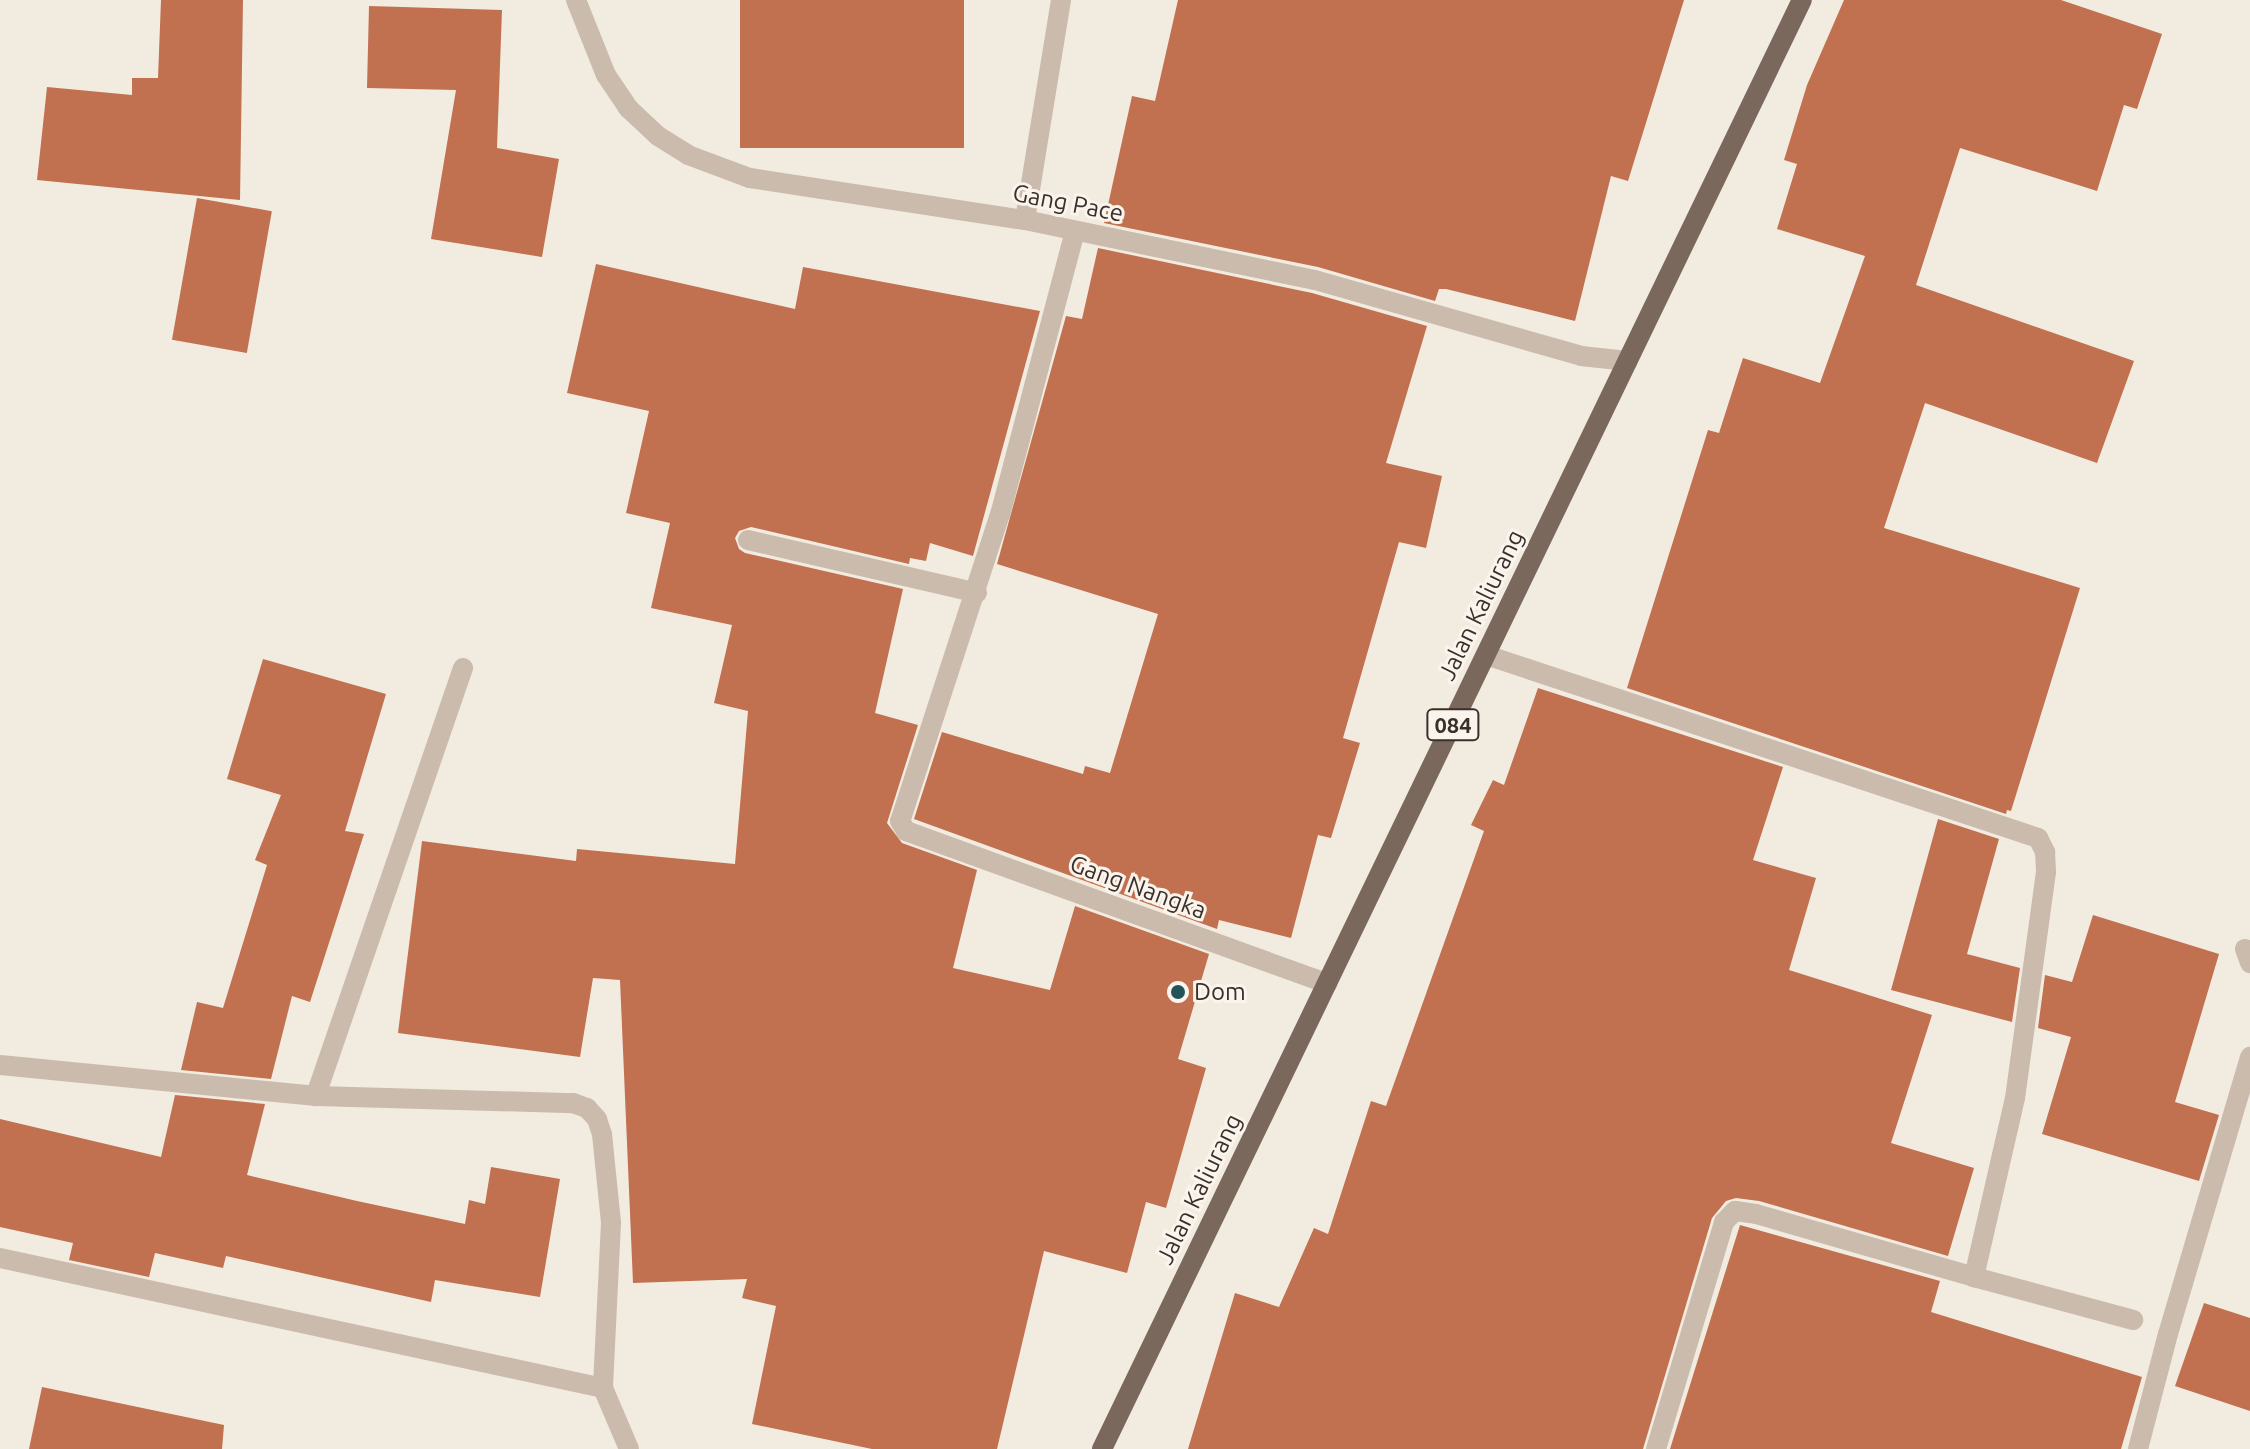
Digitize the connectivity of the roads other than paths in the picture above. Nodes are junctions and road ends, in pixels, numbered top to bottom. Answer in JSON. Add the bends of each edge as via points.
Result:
{"nodes":[{"id":1,"x":576,"y":0,"type":"edge"},
{"id":2,"x":1061,"y":0,"type":"edge"},
{"id":3,"x":1802,"y":0,"type":"edge"},
{"id":4,"x":1025,"y":220,"type":"junction"},
{"id":5,"x":1075,"y":231,"type":"junction"},
{"id":6,"x":1628,"y":361,"type":"junction"},
{"id":7,"x":748,"y":540,"type":"dead end"},
{"id":8,"x":977,"y":593,"type":"junction"},
{"id":9,"x":1486,"y":655,"type":"junction"},
{"id":10,"x":463,"y":668,"type":"dead end"},
{"id":11,"x":1327,"y":983,"type":"junction"},
{"id":12,"x":2250,"y":1057,"type":"edge"},
{"id":13,"x":0,"y":1065,"type":"edge"},
{"id":14,"x":316,"y":1096,"type":"junction"},
{"id":15,"x":0,"y":1258,"type":"edge"},
{"id":16,"x":1974,"y":1277,"type":"junction"},
{"id":17,"x":2133,"y":1320,"type":"dead end"},
{"id":18,"x":603,"y":1388,"type":"junction"},
{"id":19,"x":629,"y":1449,"type":"edge"},
{"id":20,"x":1102,"y":1449,"type":"edge"},
{"id":21,"x":1656,"y":1449,"type":"edge"},
{"id":22,"x":2138,"y":1449,"type":"edge"}],
"edges":[{"from":1,"to":4,"type":"street","name":"Gang Pace","via":[[606,75],[628,108],[688,155],[750,178]]},
{"from":2,"to":4,"type":"street"},
{"from":3,"to":6,"type":"main road","name":"Jalan Kaliurang","number":"084"},
{"from":4,"to":5,"type":"street","name":"Gang Pace"},
{"from":5,"to":6,"type":"street","name":"Gang Pace","via":[[1315,280],[1581,356]]},
{"from":5,"to":8,"type":"street"},
{"from":6,"to":9,"type":"main road","name":"Jalan Kaliurang","number":"084"},
{"from":7,"to":8,"type":"street"},
{"from":8,"to":11,"type":"street","name":"Gang Nangka","via":[[902,805],[900,821],[906,831]]},
{"from":9,"to":11,"type":"main road","name":"Jalan Kaliurang","number":"084"},
{"from":9,"to":16,"type":"street","via":[[2038,838],[2046,872],[2015,1098]]},
{"from":10,"to":14,"type":"street"},
{"from":11,"to":20,"type":"main road","name":"Jalan Kaliurang","number":"084"},
{"from":12,"to":22,"type":"street"},
{"from":13,"to":14,"type":"street"},
{"from":14,"to":18,"type":"street","via":[[573,1103],[587,1108],[602,1134],[611,1223]]},
{"from":15,"to":18,"type":"street"},
{"from":16,"to":17,"type":"street"},
{"from":16,"to":21,"type":"street","via":[[1735,1211],[1724,1222]]},
{"from":18,"to":19,"type":"street"}]}
